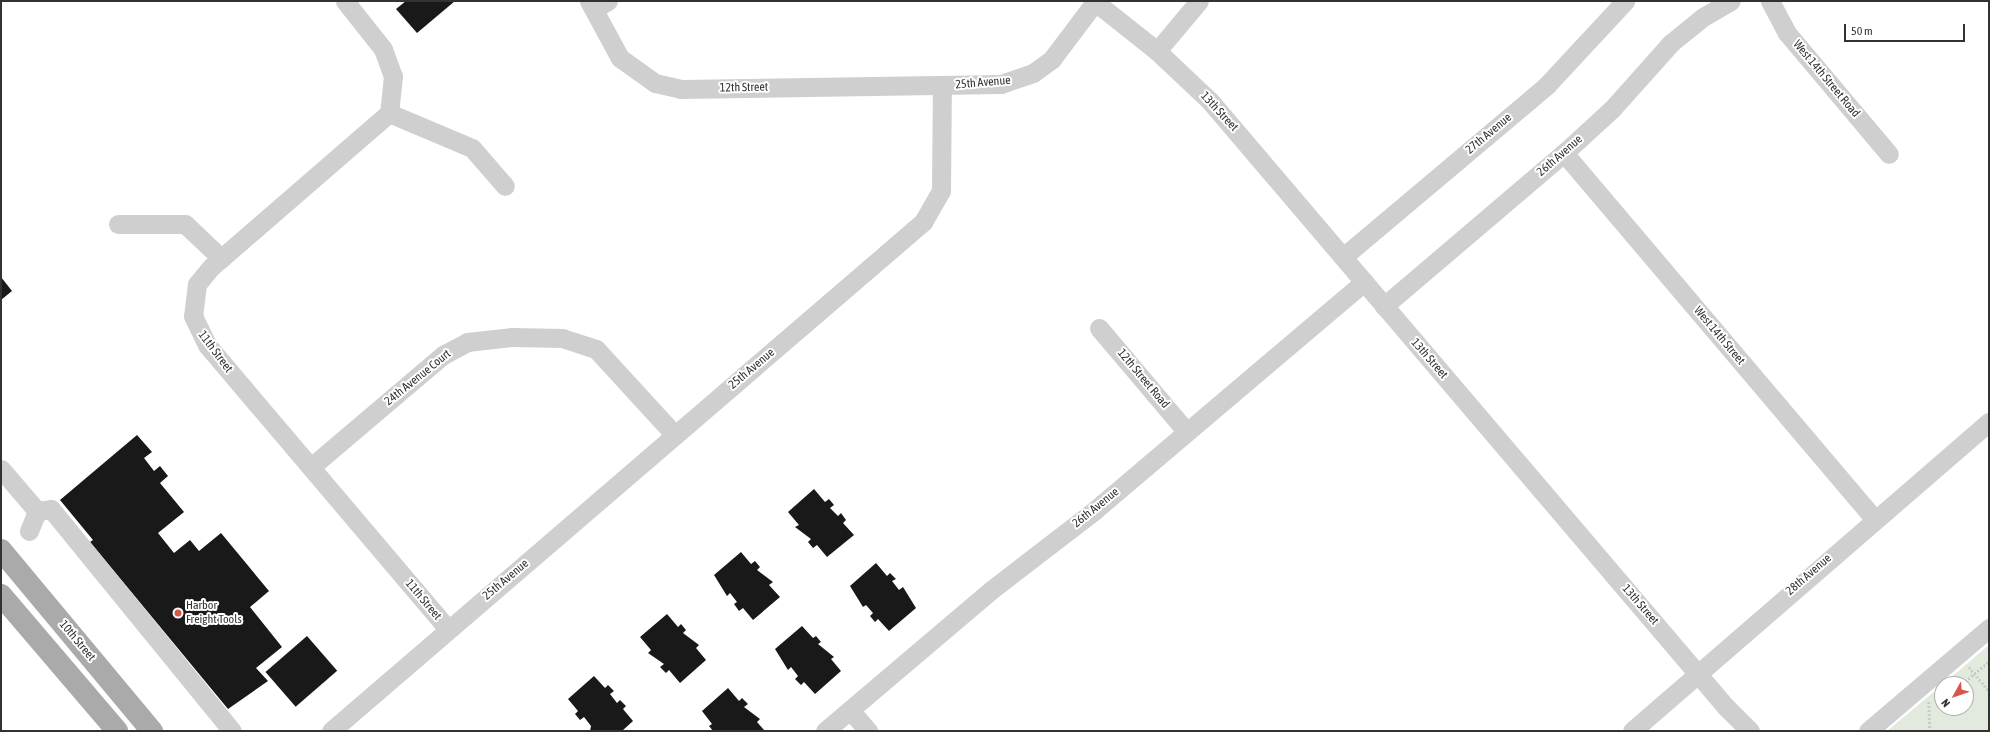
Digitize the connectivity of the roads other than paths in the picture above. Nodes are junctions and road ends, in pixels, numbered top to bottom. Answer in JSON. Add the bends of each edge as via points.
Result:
{"nodes":[{"id":1,"x":346,"y":1,"type":"edge"},
{"id":2,"x":1095,"y":1,"type":"edge"},
{"id":3,"x":1199,"y":1,"type":"edge"},
{"id":4,"x":1626,"y":1,"type":"edge"},
{"id":5,"x":1731,"y":1,"type":"edge"},
{"id":6,"x":1770,"y":1,"type":"edge"},
{"id":7,"x":597,"y":4,"type":"edge"},
{"id":8,"x":1157,"y":51,"type":"junction"},
{"id":9,"x":942,"y":86,"type":"junction"},
{"id":10,"x":389,"y":113,"type":"junction"},
{"id":11,"x":1564,"y":153,"type":"junction"},
{"id":12,"x":1889,"y":154,"type":"dead end"},
{"id":13,"x":505,"y":186,"type":"dead end"},
{"id":14,"x":118,"y":224,"type":"dead end"},
{"id":15,"x":1343,"y":257,"type":"junction"},
{"id":16,"x":221,"y":258,"type":"junction"},
{"id":17,"x":1364,"y":282,"type":"junction"},
{"id":18,"x":1384,"y":306,"type":"junction"},
{"id":19,"x":1099,"y":328,"type":"dead end"},
{"id":20,"x":1989,"y":422,"type":"edge"},
{"id":21,"x":1186,"y":431,"type":"junction"},
{"id":22,"x":674,"y":434,"type":"junction"},
{"id":23,"x":311,"y":467,"type":"junction"},
{"id":24,"x":1,"y":469,"type":"edge"},
{"id":25,"x":37,"y":511,"type":"junction"},
{"id":26,"x":1874,"y":518,"type":"junction"},
{"id":27,"x":29,"y":531,"type":"dead end"},
{"id":28,"x":1,"y":550,"type":"edge"},
{"id":29,"x":1,"y":595,"type":"edge"},
{"id":30,"x":1989,"y":628,"type":"edge"},
{"id":31,"x":448,"y":629,"type":"junction"},
{"id":32,"x":1698,"y":673,"type":"junction"},
{"id":33,"x":850,"y":710,"type":"junction"},
{"id":34,"x":117,"y":731,"type":"edge"},
{"id":35,"x":152,"y":731,"type":"edge"},
{"id":36,"x":232,"y":731,"type":"edge"},
{"id":37,"x":331,"y":731,"type":"edge"},
{"id":38,"x":825,"y":731,"type":"edge"},
{"id":39,"x":868,"y":731,"type":"edge"},
{"id":40,"x":1632,"y":731,"type":"edge"},
{"id":41,"x":1750,"y":731,"type":"edge"},
{"id":42,"x":1868,"y":731,"type":"edge"}],
"edges":[{"from":1,"to":10,"type":"street","via":[[383,49],[393,76]]},
{"from":2,"to":8,"type":"street","name":"13th Street"},
{"from":2,"to":9,"type":"street","name":"25th Avenue","via":[[1072,36],[1052,59],[1033,73],[1001,84]]},
{"from":3,"to":8,"type":"street"},
{"from":4,"to":15,"type":"street","name":"27th Avenue","via":[[1547,85]]},
{"from":5,"to":11,"type":"street","name":"26th Avenue","via":[[1703,17],[1671,43],[1612,109]]},
{"from":6,"to":12,"type":"street","name":"West 14th Street Road","via":[[1787,33]]},
{"from":7,"to":9,"type":"street","name":"12th Street","via":[[620,58],[655,82],[680,89]]},
{"from":8,"to":15,"type":"street","name":"13th Street","via":[[1210,101]]},
{"from":9,"to":22,"type":"street","name":"25th Avenue","via":[[941,191],[926,218],[905,240]]},
{"from":10,"to":13,"type":"street","via":[[472,148]]},
{"from":10,"to":16,"type":"street","name":"11th Street"},
{"from":11,"to":18,"type":"street","name":"26th Avenue"},
{"from":11,"to":26,"type":"street","name":"West 14th Street"},
{"from":14,"to":16,"type":"street","via":[[185,224]]},
{"from":15,"to":17,"type":"street","name":"13th Street"},
{"from":16,"to":23,"type":"street","name":"11th Street","via":[[197,284],[193,316],[198,332]]},
{"from":17,"to":18,"type":"street","name":"13th Street"},
{"from":17,"to":21,"type":"street","name":"26th Avenue","via":[[1208,422]]},
{"from":18,"to":32,"type":"street","name":"13th Street"},
{"from":19,"to":21,"type":"street","name":"12th Street Road"},
{"from":20,"to":26,"type":"street","name":"28th Avenue"},
{"from":21,"to":33,"type":"street","name":"26th Avenue","via":[[1020,578]]},
{"from":22,"to":23,"type":"street","name":"24th Avenue Court","via":[[596,350],[562,338],[512,337],[467,342],[444,355]]},
{"from":22,"to":31,"type":"street","name":"25th Avenue"},
{"from":23,"to":31,"type":"street","name":"11th Street"},
{"from":24,"to":25,"type":"street"},
{"from":25,"to":27,"type":"street"},
{"from":25,"to":36,"type":"street","via":[[51,509]]},
{"from":26,"to":32,"type":"street","name":"28th Avenue"},
{"from":28,"to":35,"type":"main road","name":"10th Street"},
{"from":29,"to":34,"type":"main road"},
{"from":30,"to":42,"type":"street"},
{"from":31,"to":37,"type":"street","name":"25th Avenue"},
{"from":32,"to":40,"type":"street","name":"28th Avenue"},
{"from":32,"to":41,"type":"street","name":"13th Street"},
{"from":33,"to":38,"type":"street","name":"26th Avenue"},
{"from":33,"to":39,"type":"street"}]}
